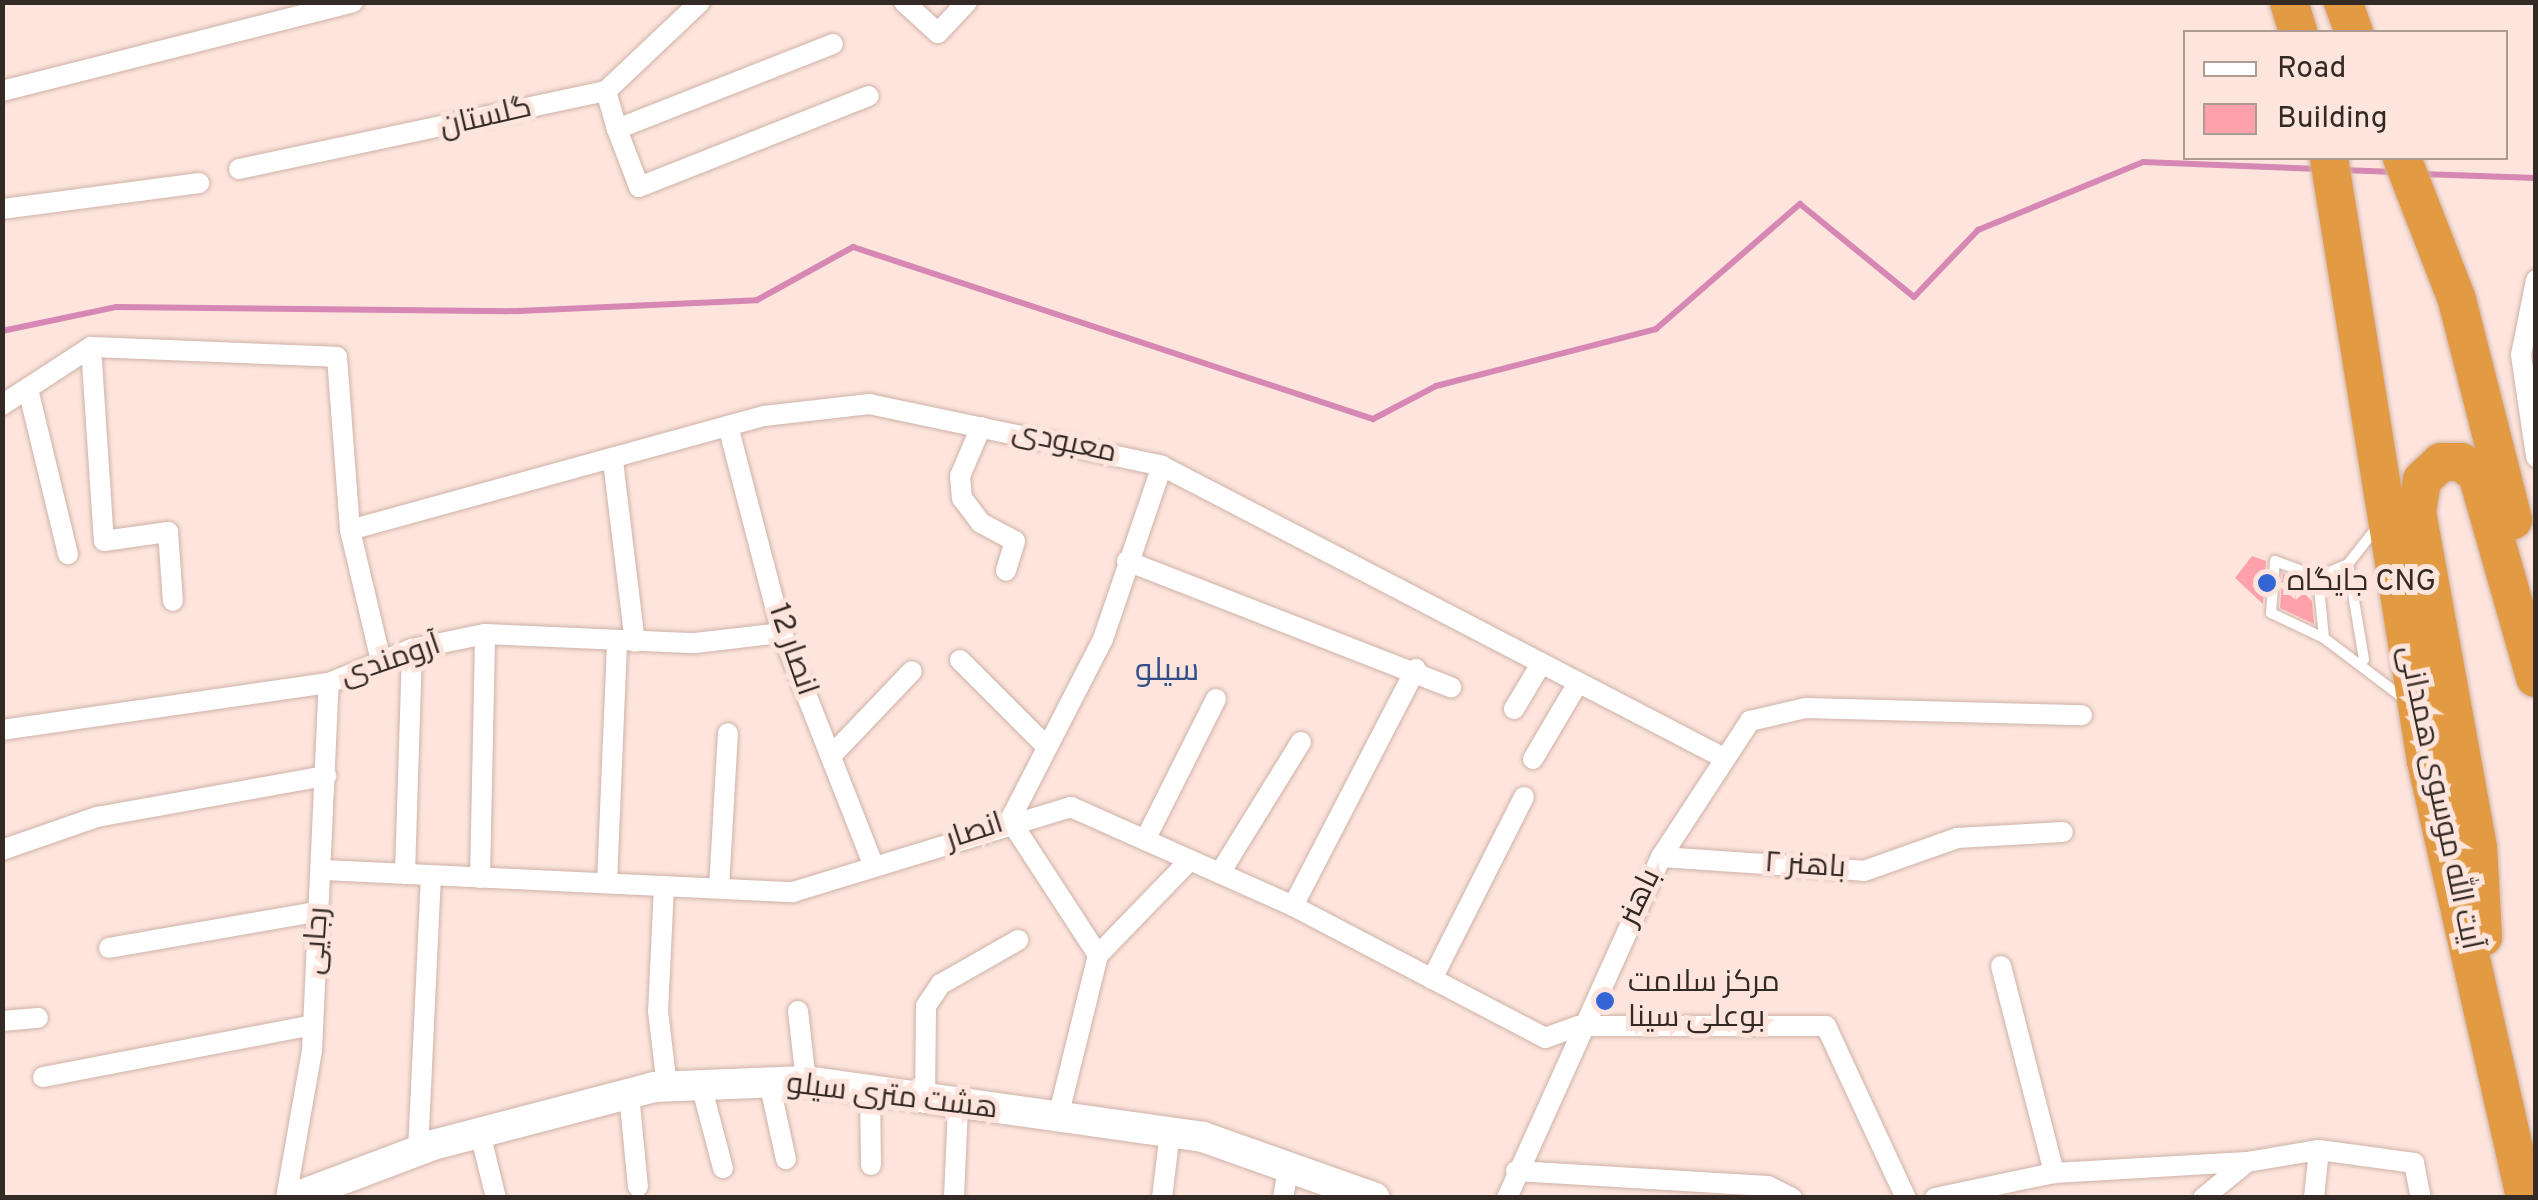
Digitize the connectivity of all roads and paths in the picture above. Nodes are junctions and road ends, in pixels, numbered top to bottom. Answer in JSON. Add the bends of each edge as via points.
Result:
{"nodes":[{"id":1,"x":353,"y":2,"type":"edge"},
{"id":2,"x":700,"y":2,"type":"edge"},
{"id":3,"x":904,"y":2,"type":"edge"},
{"id":4,"x":967,"y":2,"type":"edge"},
{"id":5,"x":2289,"y":2,"type":"edge"},
{"id":6,"x":2343,"y":2,"type":"edge"},
{"id":7,"x":2297,"y":30,"type":"edge"},
{"id":8,"x":2353,"y":30,"type":"edge"},
{"id":9,"x":833,"y":44,"type":"dead end"},
{"id":10,"x":606,"y":90,"type":"junction"},
{"id":11,"x":2,"y":91,"type":"edge"},
{"id":12,"x":869,"y":96,"type":"dead end"},
{"id":13,"x":617,"y":130,"type":"junction"},
{"id":14,"x":2330,"y":160,"type":"edge"},
{"id":15,"x":2403,"y":160,"type":"edge"},
{"id":16,"x":239,"y":169,"type":"dead end"},
{"id":17,"x":199,"y":182,"type":"dead end"},
{"id":18,"x":2,"y":209,"type":"edge"},
{"id":19,"x":2536,"y":280,"type":"edge"},
{"id":20,"x":91,"y":347,"type":"junction"},
{"id":21,"x":28,"y":389,"type":"junction"},
{"id":22,"x":2,"y":405,"type":"edge"},
{"id":23,"x":728,"y":426,"type":"junction"},
{"id":24,"x":981,"y":427,"type":"junction"},
{"id":25,"x":2536,"y":456,"type":"edge"},
{"id":26,"x":613,"y":460,"type":"junction"},
{"id":27,"x":1162,"y":466,"type":"junction"},
{"id":28,"x":2384,"y":511,"type":"junction"},
{"id":29,"x":350,"y":530,"type":"junction"},
{"id":30,"x":68,"y":554,"type":"dead end"},
{"id":31,"x":1127,"y":561,"type":"junction"},
{"id":32,"x":2348,"y":564,"type":"junction"},
{"id":33,"x":1006,"y":571,"type":"dead end"},
{"id":34,"x":2318,"y":577,"type":"junction"},
{"id":35,"x":173,"y":601,"type":"dead end"},
{"id":36,"x":782,"y":633,"type":"junction"},
{"id":37,"x":485,"y":634,"type":"junction"},
{"id":38,"x":2324,"y":638,"type":"junction"},
{"id":39,"x":626,"y":642,"type":"junction"},
{"id":40,"x":412,"y":649,"type":"junction"},
{"id":41,"x":960,"y":660,"type":"dead end"},
{"id":42,"x":2364,"y":660,"type":"junction"},
{"id":43,"x":2535,"y":661,"type":"edge"},
{"id":44,"x":381,"y":662,"type":"junction"},
{"id":45,"x":1541,"y":664,"type":"junction"},
{"id":46,"x":1416,"y":669,"type":"junction"},
{"id":47,"x":912,"y":671,"type":"dead end"},
{"id":48,"x":330,"y":683,"type":"junction"},
{"id":49,"x":1578,"y":683,"type":"junction"},
{"id":50,"x":1451,"y":687,"type":"dead end"},
{"id":51,"x":1216,"y":699,"type":"dead end"},
{"id":52,"x":1514,"y":709,"type":"dead end"},
{"id":53,"x":2082,"y":715,"type":"dead end"},
{"id":54,"x":2418,"y":717,"type":"junction"},
{"id":55,"x":2,"y":730,"type":"edge"},
{"id":56,"x":728,"y":734,"type":"dead end"},
{"id":57,"x":1302,"y":742,"type":"dead end"},
{"id":58,"x":1047,"y":747,"type":"junction"},
{"id":59,"x":831,"y":756,"type":"junction"},
{"id":60,"x":1724,"y":758,"type":"junction"},
{"id":61,"x":1533,"y":759,"type":"dead end"},
{"id":62,"x":326,"y":776,"type":"junction"},
{"id":63,"x":1524,"y":798,"type":"dead end"},
{"id":64,"x":1010,"y":820,"type":"junction"},
{"id":65,"x":2062,"y":832,"type":"dead end"},
{"id":66,"x":1145,"y":840,"type":"junction"},
{"id":67,"x":2,"y":850,"type":"edge"},
{"id":68,"x":1660,"y":857,"type":"junction"},
{"id":69,"x":1190,"y":860,"type":"junction"},
{"id":70,"x":874,"y":867,"type":"junction"},
{"id":71,"x":323,"y":870,"type":"junction"},
{"id":72,"x":405,"y":874,"type":"junction"},
{"id":73,"x":1220,"y":874,"type":"junction"},
{"id":74,"x":430,"y":875,"type":"junction"},
{"id":75,"x":480,"y":878,"type":"junction"},
{"id":76,"x":607,"y":883,"type":"junction"},
{"id":77,"x":664,"y":886,"type":"junction"},
{"id":78,"x":719,"y":888,"type":"junction"},
{"id":79,"x":1294,"y":906,"type":"junction"},
{"id":80,"x":320,"y":911,"type":"junction"},
{"id":81,"x":1018,"y":940,"type":"dead end"},
{"id":82,"x":109,"y":948,"type":"dead end"},
{"id":83,"x":1098,"y":955,"type":"junction"},
{"id":84,"x":2000,"y":966,"type":"dead end"},
{"id":85,"x":1432,"y":979,"type":"junction"},
{"id":86,"x":2481,"y":1001,"type":"junction"},
{"id":87,"x":798,"y":1011,"type":"dead end"},
{"id":88,"x":38,"y":1018,"type":"dead end"},
{"id":89,"x":2,"y":1021,"type":"edge"},
{"id":90,"x":313,"y":1025,"type":"junction"},
{"id":91,"x":1578,"y":1026,"type":"junction"},
{"id":92,"x":43,"y":1077,"type":"dead end"},
{"id":93,"x":806,"y":1081,"type":"junction"},
{"id":94,"x":769,"y":1082,"type":"junction"},
{"id":95,"x":701,"y":1085,"type":"junction"},
{"id":96,"x":667,"y":1087,"type":"junction"},
{"id":97,"x":870,"y":1093,"type":"junction"},
{"id":98,"x":629,"y":1094,"type":"junction"},
{"id":99,"x":924,"y":1103,"type":"junction"},
{"id":100,"x":958,"y":1108,"type":"junction"},
{"id":101,"x":1058,"y":1118,"type":"junction"},
{"id":102,"x":1170,"y":1132,"type":"junction"},
{"id":103,"x":480,"y":1133,"type":"junction"},
{"id":104,"x":2319,"y":1150,"type":"junction"},
{"id":105,"x":418,"y":1151,"type":"junction"},
{"id":106,"x":786,"y":1159,"type":"dead end"},
{"id":107,"x":2247,"y":1162,"type":"junction"},
{"id":108,"x":1289,"y":1164,"type":"junction"},
{"id":109,"x":872,"y":1165,"type":"dead end"},
{"id":110,"x":724,"y":1168,"type":"dead end"},
{"id":111,"x":1516,"y":1171,"type":"junction"},
{"id":112,"x":2054,"y":1174,"type":"junction"},
{"id":113,"x":638,"y":1188,"type":"dead end"},
{"id":114,"x":1356,"y":1193,"type":"edge"},
{"id":115,"x":294,"y":1197,"type":"edge"},
{"id":116,"x":496,"y":1198,"type":"edge"},
{"id":117,"x":954,"y":1198,"type":"edge"},
{"id":118,"x":1162,"y":1198,"type":"edge"},
{"id":119,"x":1283,"y":1198,"type":"edge"},
{"id":120,"x":1506,"y":1198,"type":"edge"},
{"id":121,"x":1792,"y":1198,"type":"edge"},
{"id":122,"x":1906,"y":1198,"type":"edge"},
{"id":123,"x":1935,"y":1198,"type":"edge"},
{"id":124,"x":2203,"y":1198,"type":"edge"},
{"id":125,"x":2314,"y":1198,"type":"edge"},
{"id":126,"x":2421,"y":1198,"type":"edge"},
{"id":127,"x":2525,"y":1198,"type":"edge"}],
"edges":[{"from":1,"to":11,"type":"street"},
{"from":2,"to":10,"type":"street"},
{"from":3,"to":4,"type":"street","via":[[938,32]]},
{"from":5,"to":7,"type":"highway"},
{"from":6,"to":8,"type":"highway"},
{"from":9,"to":13,"type":"street"},
{"from":10,"to":13,"type":"street"},
{"from":10,"to":16,"type":"street","name":"گلستان"},
{"from":12,"to":13,"type":"street","via":[[639,186]]},
{"from":14,"to":28,"type":"highway","name":"آیت الله موسوی همدانی"},
{"from":15,"to":43,"type":"highway","via":[[2458,300],[2497,440]]},
{"from":17,"to":18,"type":"street"},
{"from":19,"to":25,"type":"street","via":[[2521,355]]},
{"from":20,"to":21,"type":"street"},
{"from":20,"to":29,"type":"street","via":[[337,358]]},
{"from":20,"to":35,"type":"street","via":[[104,541],[168,532]]},
{"from":21,"to":22,"type":"street"},
{"from":21,"to":30,"type":"street"},
{"from":23,"to":24,"type":"street","name":"معبودی","via":[[869,404]]},
{"from":23,"to":26,"type":"street","name":"معبودی"},
{"from":23,"to":36,"type":"street","name":"انصار 12"},
{"from":24,"to":27,"type":"street","name":"معبودی"},
{"from":24,"to":33,"type":"street","via":[[960,476],[962,498],[981,523],[1016,541]]},
{"from":26,"to":29,"type":"street","name":"معبودی"},
{"from":26,"to":39,"type":"street"},
{"from":27,"to":31,"type":"street"},
{"from":27,"to":45,"type":"street","name":"معبودی"},
{"from":28,"to":32,"type":"lane"},
{"from":28,"to":54,"type":"highway","name":"آیت الله موسوی همدانی"},
{"from":29,"to":44,"type":"street"},
{"from":31,"to":46,"type":"street"},
{"from":31,"to":58,"type":"street","via":[[1103,640]]},
{"from":32,"to":34,"type":"lane"},
{"from":32,"to":42,"type":"lane"},
{"from":34,"to":38,"type":"lane"},
{"from":34,"to":38,"type":"lane","via":[[2275,561],[2270,613]]},
{"from":36,"to":39,"type":"street","name":"آرومندی"},
{"from":36,"to":59,"type":"street","name":"انصار 12"},
{"from":37,"to":39,"type":"street","name":"آرومندی"},
{"from":37,"to":40,"type":"street","name":"آرومندی"},
{"from":37,"to":75,"type":"street"},
{"from":38,"to":42,"type":"lane"},
{"from":39,"to":76,"type":"street"},
{"from":40,"to":44,"type":"street","name":"آرومندی"},
{"from":40,"to":72,"type":"street"},
{"from":41,"to":58,"type":"street"},
{"from":42,"to":54,"type":"lane"},
{"from":43,"to":86,"type":"highway","via":[[2476,474],[2462,462],[2441,462],[2422,480],[2416,512],[2478,848]]},
{"from":44,"to":48,"type":"street","name":"آرومندی"},
{"from":45,"to":49,"type":"street","name":"معبودی"},
{"from":45,"to":52,"type":"street"},
{"from":46,"to":50,"type":"street"},
{"from":46,"to":79,"type":"street"},
{"from":47,"to":59,"type":"street"},
{"from":48,"to":55,"type":"street","name":"آرومندی"},
{"from":48,"to":62,"type":"street","name":"رجایی"},
{"from":49,"to":60,"type":"street","name":"معبودی"},
{"from":49,"to":61,"type":"street"},
{"from":51,"to":66,"type":"street"},
{"from":53,"to":60,"type":"street","name":"باهنر","via":[[1806,708],[1750,721]]},
{"from":54,"to":86,"type":"highway","name":"آیت الله موسوی همدانی"},
{"from":56,"to":78,"type":"street"},
{"from":57,"to":73,"type":"street"},
{"from":58,"to":64,"type":"street"},
{"from":59,"to":70,"type":"street","name":"انصار 12"},
{"from":60,"to":68,"type":"street","name":"باهنر"},
{"from":62,"to":67,"type":"street","via":[[97,816]]},
{"from":62,"to":71,"type":"street","name":"رجایی"},
{"from":63,"to":85,"type":"street"},
{"from":64,"to":66,"type":"street","name":"انصار","via":[[1072,807]]},
{"from":64,"to":70,"type":"street","name":"انصار"},
{"from":64,"to":83,"type":"street"},
{"from":65,"to":68,"type":"street","name":"باهنر ۲","via":[[1957,838],[1864,871]]},
{"from":66,"to":69,"type":"street","name":"انصار"},
{"from":68,"to":91,"type":"street","name":"باهنر"},
{"from":69,"to":73,"type":"street","name":"انصار"},
{"from":69,"to":83,"type":"street"},
{"from":70,"to":78,"type":"street","name":"انصار","via":[[793,892]]},
{"from":71,"to":72,"type":"street","name":"انصار"},
{"from":71,"to":80,"type":"street","name":"رجایی"},
{"from":72,"to":74,"type":"street","name":"انصار"},
{"from":73,"to":79,"type":"street","name":"انصار"},
{"from":74,"to":75,"type":"street","name":"انصار"},
{"from":74,"to":105,"type":"street"},
{"from":75,"to":76,"type":"street","name":"انصار"},
{"from":76,"to":77,"type":"street","name":"انصار"},
{"from":77,"to":78,"type":"street","name":"انصار"},
{"from":77,"to":96,"type":"street","via":[[658,1011]]},
{"from":79,"to":85,"type":"street","name":"انصار"},
{"from":80,"to":82,"type":"street"},
{"from":80,"to":90,"type":"street","name":"رجایی"},
{"from":81,"to":99,"type":"street","via":[[941,984],[926,1006]]},
{"from":83,"to":101,"type":"street"},
{"from":84,"to":112,"type":"street"},
{"from":85,"to":91,"type":"street","name":"انصار","via":[[1545,1038]]},
{"from":86,"to":127,"type":"highway","name":"آیت الله موسوی همدانی"},
{"from":87,"to":93,"type":"street"},
{"from":88,"to":89,"type":"street"},
{"from":90,"to":92,"type":"street"},
{"from":90,"to":115,"type":"street","name":"رجایی"},
{"from":91,"to":111,"type":"street","name":"باهنر"},
{"from":91,"to":122,"type":"street","name":"انصار","via":[[1826,1026]]},
{"from":93,"to":94,"type":"street","name":"هشت متری سیلو"},
{"from":93,"to":97,"type":"street","name":"هشت متری سیلو"},
{"from":94,"to":95,"type":"street","name":"هشت متری سیلو"},
{"from":94,"to":106,"type":"street"},
{"from":95,"to":96,"type":"street","name":"هشت متری سیلو"},
{"from":95,"to":110,"type":"street"},
{"from":96,"to":98,"type":"street","name":"هشت متری سیلو"},
{"from":97,"to":99,"type":"street","name":"هشت متری سیلو"},
{"from":97,"to":109,"type":"street"},
{"from":98,"to":103,"type":"street","name":"هشت متری سیلو"},
{"from":98,"to":113,"type":"street"},
{"from":99,"to":100,"type":"street","name":"هشت متری سیلو"},
{"from":100,"to":101,"type":"street","name":"هشت متری سیلو"},
{"from":100,"to":117,"type":"street"},
{"from":101,"to":102,"type":"street","name":"هشت متری سیلو"},
{"from":102,"to":108,"type":"street","name":"هشت متری سیلو"},
{"from":102,"to":118,"type":"street"},
{"from":103,"to":105,"type":"street","name":"هشت متری سیلو"},
{"from":103,"to":116,"type":"street"},
{"from":104,"to":107,"type":"street"},
{"from":104,"to":125,"type":"street"},
{"from":104,"to":126,"type":"street","via":[[2414,1163]]},
{"from":105,"to":115,"type":"street","name":"هشت متری سیلو"},
{"from":107,"to":112,"type":"street"},
{"from":107,"to":124,"type":"street"},
{"from":108,"to":114,"type":"street","name":"هشت متری سیلو"},
{"from":108,"to":119,"type":"street"},
{"from":111,"to":120,"type":"street","name":"باهنر"},
{"from":111,"to":121,"type":"street","via":[[1768,1186]]},
{"from":112,"to":123,"type":"street"}]}
